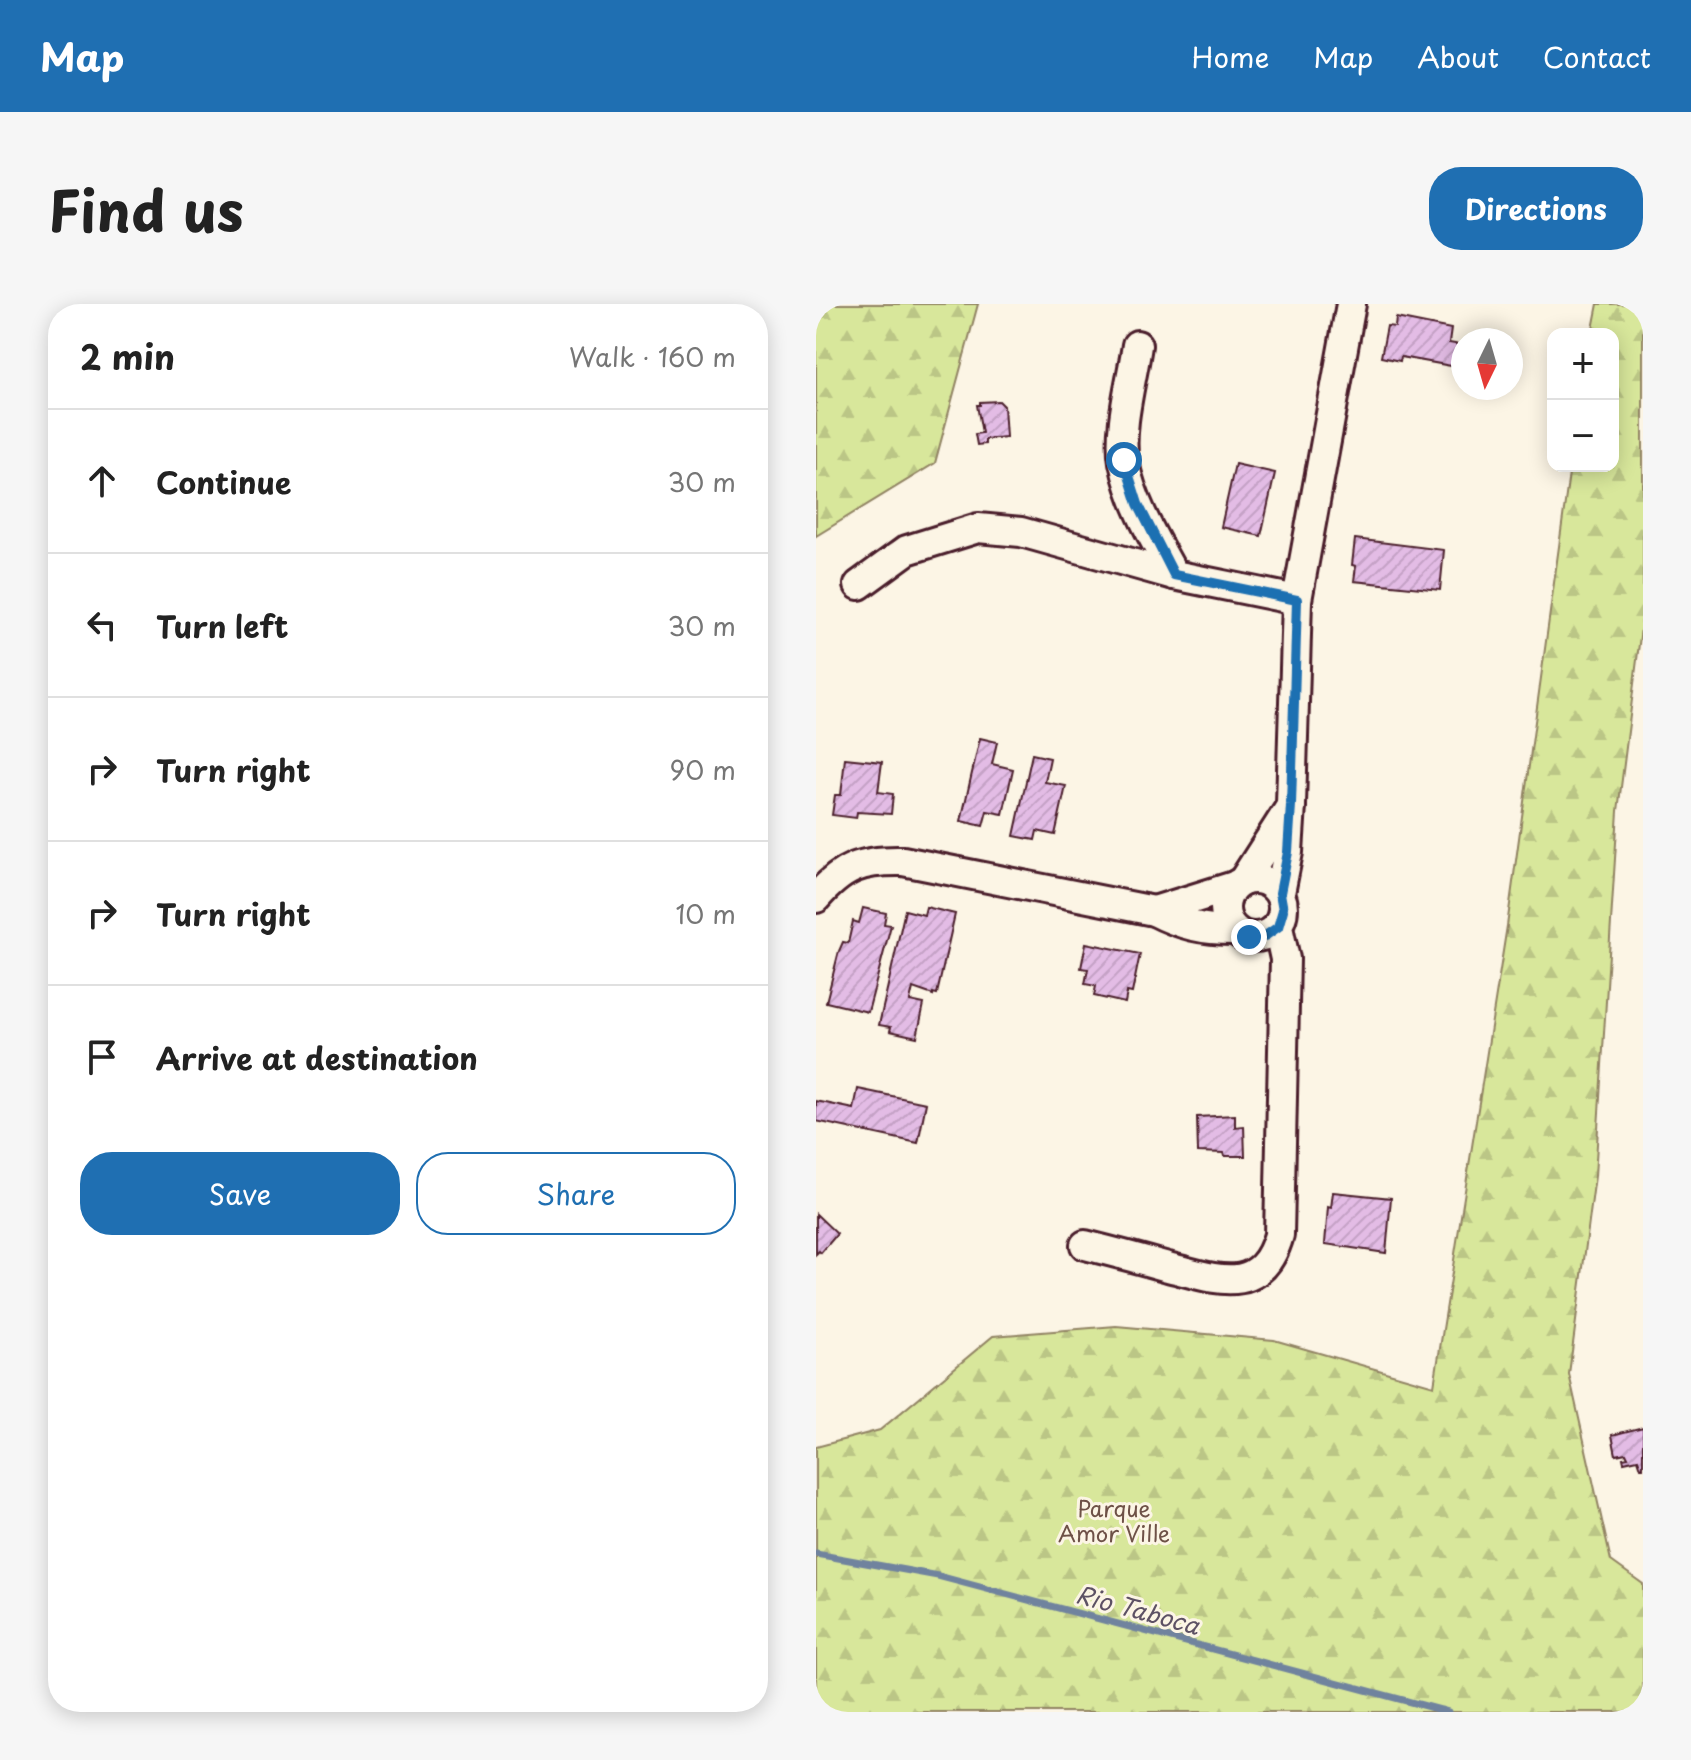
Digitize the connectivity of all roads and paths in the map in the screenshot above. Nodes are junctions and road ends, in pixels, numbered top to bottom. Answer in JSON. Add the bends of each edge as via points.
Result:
{"nodes":[{"id":1,"x":1351,"y":304,"type":"edge"},
{"id":2,"x":1137,"y":345,"type":"dead end"},
{"id":3,"x":1174,"y":575,"type":"junction"},
{"id":4,"x":859,"y":585,"type":"dead end"},
{"id":5,"x":1297,"y":600,"type":"junction"},
{"id":6,"x":1291,"y":805,"type":"junction"},
{"id":7,"x":1239,"y":884,"type":"junction"},
{"id":8,"x":1280,"y":893,"type":"junction"},
{"id":9,"x":816,"y":898,"type":"edge"},
{"id":10,"x":1154,"y":911,"type":"junction"},
{"id":11,"x":1278,"y":927,"type":"junction"},
{"id":12,"x":1241,"y":934,"type":"junction"},
{"id":13,"x":1284,"y":976,"type":"junction"},
{"id":14,"x":1085,"y":1245,"type":"dead end"}],
"edges":[{"from":1,"to":5,"type":"street"},
{"from":2,"to":3,"type":"street","via":[[1124,460],[1138,504]]},
{"from":3,"to":4,"type":"street","via":[[1021,532],[978,528],[907,550]]},
{"from":3,"to":5,"type":"street"},
{"from":5,"to":6,"type":"street"},
{"from":6,"to":7,"type":"street"},
{"from":6,"to":8,"type":"street"},
{"from":7,"to":8,"type":"street","via":[[1257,879]]},
{"from":7,"to":10,"type":"street"},
{"from":7,"to":12,"type":"street","via":[[1227,896],[1225,908],[1227,920]]},
{"from":8,"to":11,"type":"street"},
{"from":9,"to":10,"type":"street","via":[[835,876],[858,866],[903,861]]},
{"from":10,"to":12,"type":"street","via":[[1178,924]]},
{"from":11,"to":12,"type":"street","via":[[1265,936]]},
{"from":11,"to":13,"type":"street"},
{"from":12,"to":13,"type":"street"},
{"from":13,"to":14,"type":"street","via":[[1279,1235],[1268,1262],[1251,1274],[1223,1281]]}]}
